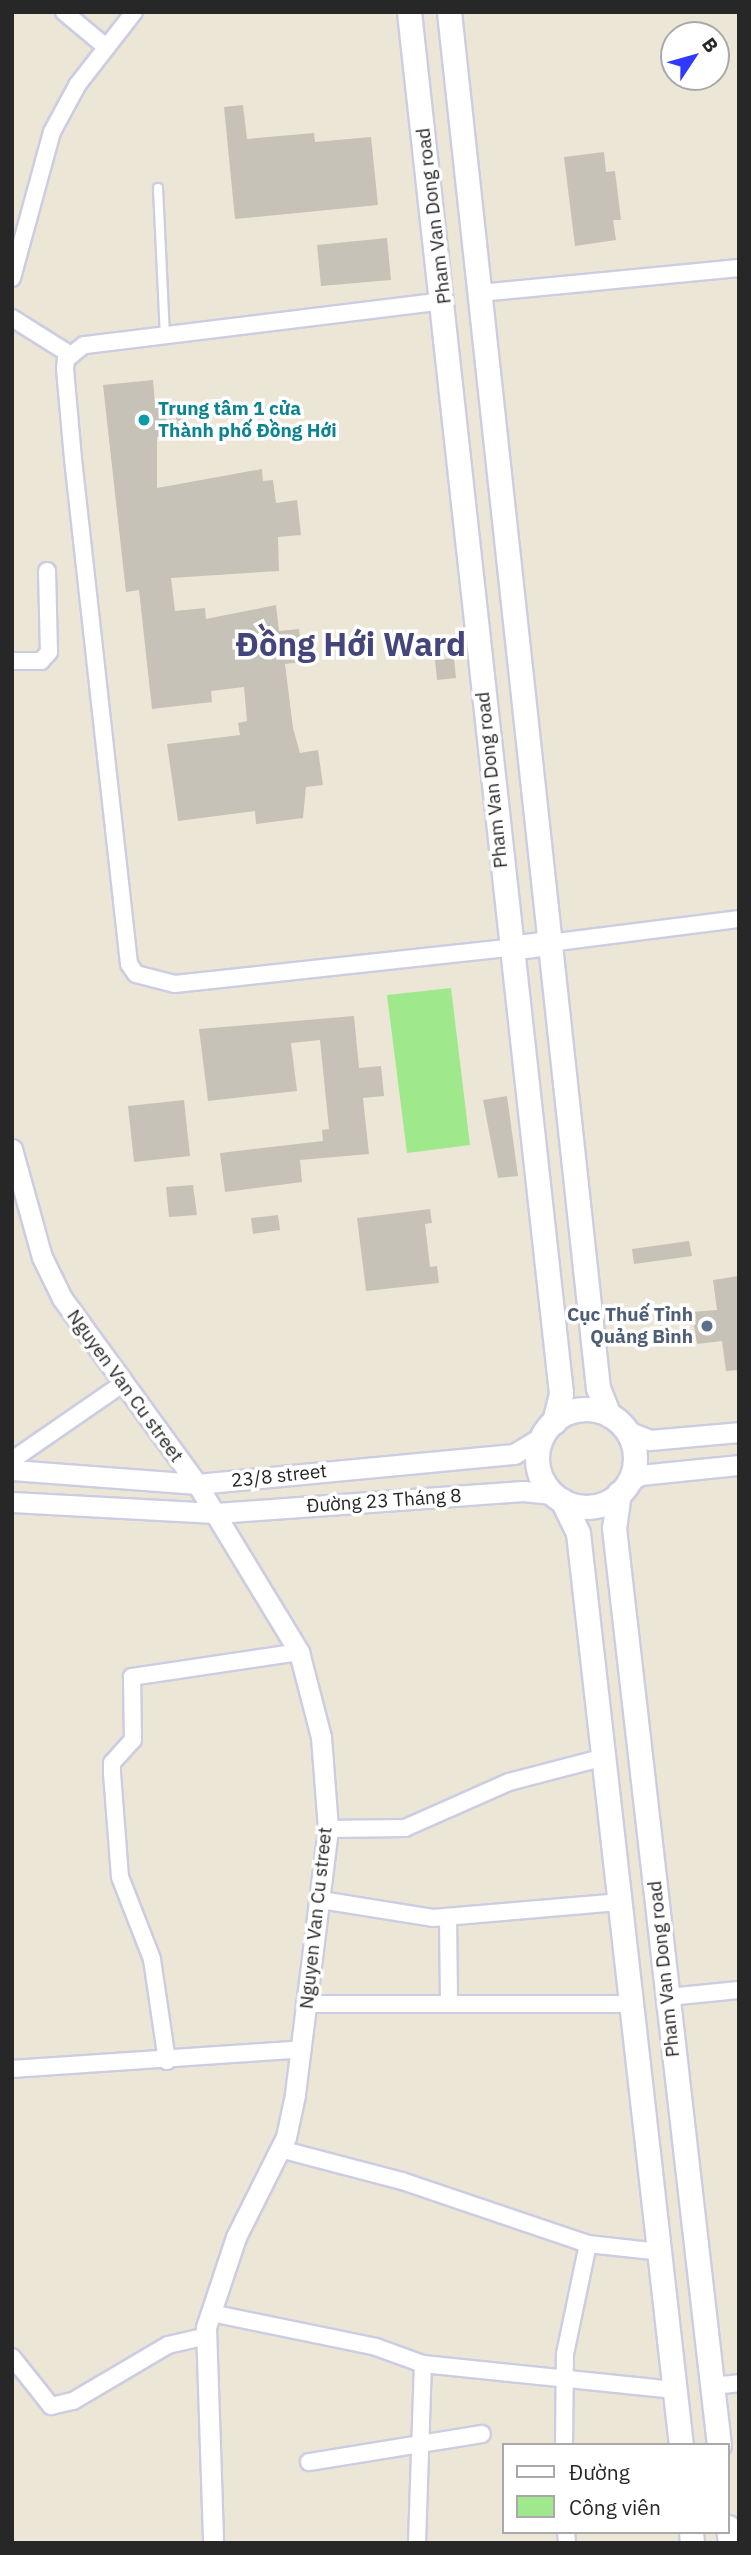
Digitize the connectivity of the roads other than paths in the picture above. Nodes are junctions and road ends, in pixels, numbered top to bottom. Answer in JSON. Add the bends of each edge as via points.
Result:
{"nodes":[{"id":1,"x":64,"y":12,"type":"edge"},
{"id":2,"x":134,"y":12,"type":"edge"},
{"id":3,"x":409,"y":12,"type":"edge"},
{"id":4,"x":449,"y":12,"type":"edge"},
{"id":5,"x":106,"y":47,"type":"junction"},
{"id":6,"x":158,"y":188,"type":"dead end"},
{"id":7,"x":739,"y":268,"type":"edge"},
{"id":8,"x":12,"y":278,"type":"edge"},
{"id":9,"x":480,"y":293,"type":"junction"},
{"id":10,"x":444,"y":301,"type":"junction"},
{"id":11,"x":12,"y":318,"type":"edge"},
{"id":12,"x":165,"y":334,"type":"junction"},
{"id":13,"x":71,"y":355,"type":"junction"},
{"id":14,"x":47,"y":572,"type":"dead end"},
{"id":15,"x":12,"y":661,"type":"edge"},
{"id":16,"x":739,"y":919,"type":"edge"},
{"id":17,"x":549,"y":943,"type":"junction"},
{"id":18,"x":509,"y":948,"type":"junction"},
{"id":19,"x":13,"y":1158,"type":"edge"},
{"id":20,"x":122,"y":1384,"type":"junction"},
{"id":21,"x":617,"y":1423,"type":"junction"},
{"id":22,"x":548,"y":1429,"type":"junction"},
{"id":23,"x":739,"y":1432,"type":"edge"},
{"id":24,"x":12,"y":1460,"type":"edge"},
{"id":25,"x":739,"y":1465,"type":"edge"},
{"id":26,"x":12,"y":1471,"type":"edge"},
{"id":27,"x":197,"y":1484,"type":"junction"},
{"id":28,"x":624,"y":1488,"type":"junction"},
{"id":29,"x":558,"y":1497,"type":"junction"},
{"id":30,"x":12,"y":1502,"type":"edge"},
{"id":31,"x":216,"y":1513,"type":"junction"},
{"id":32,"x":299,"y":1652,"type":"junction"},
{"id":33,"x":605,"y":1757,"type":"junction"},
{"id":34,"x":328,"y":1829,"type":"junction"},
{"id":35,"x":321,"y":1900,"type":"junction"},
{"id":36,"x":621,"y":1902,"type":"junction"},
{"id":37,"x":448,"y":1917,"type":"junction"},
{"id":38,"x":739,"y":1990,"type":"edge"},
{"id":39,"x":668,"y":1997,"type":"junction"},
{"id":40,"x":308,"y":2004,"type":"junction"},
{"id":41,"x":449,"y":2004,"type":"junction"},
{"id":42,"x":632,"y":2004,"type":"junction"},
{"id":43,"x":302,"y":2049,"type":"junction"},
{"id":44,"x":167,"y":2061,"type":"junction"},
{"id":45,"x":12,"y":2069,"type":"edge"},
{"id":46,"x":281,"y":2149,"type":"junction"},
{"id":47,"x":588,"y":2244,"type":"junction"},
{"id":48,"x":660,"y":2252,"type":"junction"},
{"id":49,"x":211,"y":2313,"type":"junction"},
{"id":50,"x":206,"y":2336,"type":"junction"},
{"id":51,"x":12,"y":2357,"type":"edge"},
{"id":52,"x":423,"y":2364,"type":"junction"},
{"id":53,"x":18,"y":2372,"type":"edge"},
{"id":54,"x":562,"y":2382,"type":"junction"},
{"id":55,"x":739,"y":2383,"type":"edge"},
{"id":56,"x":712,"y":2386,"type":"junction"},
{"id":57,"x":675,"y":2389,"type":"junction"},
{"id":58,"x":482,"y":2434,"type":"dead end"},
{"id":59,"x":419,"y":2441,"type":"junction"},
{"id":60,"x":564,"y":2443,"type":"edge"},
{"id":61,"x":681,"y":2443,"type":"edge"},
{"id":62,"x":719,"y":2443,"type":"edge"},
{"id":63,"x":309,"y":2462,"type":"dead end"},
{"id":64,"x":213,"y":2543,"type":"edge"},
{"id":65,"x":417,"y":2543,"type":"edge"}],
"edges":[{"from":1,"to":5,"type":"street"},
{"from":2,"to":5,"type":"street"},
{"from":3,"to":10,"type":"main road","name":"Pham Van Dong road"},
{"from":4,"to":9,"type":"main road","name":"Pham Van Dong road"},
{"from":5,"to":8,"type":"street","via":[[52,132]]},
{"from":6,"to":12,"type":"lane"},
{"from":7,"to":9,"type":"street"},
{"from":9,"to":10,"type":"main road"},
{"from":9,"to":17,"type":"main road","name":"Pham Van Dong road"},
{"from":10,"to":12,"type":"street"},
{"from":10,"to":18,"type":"main road","name":"Pham Van Dong road"},
{"from":11,"to":13,"type":"street"},
{"from":12,"to":13,"type":"street","via":[[84,345]]},
{"from":13,"to":18,"type":"street","via":[[65,369],[73,459],[129,964],[136,974],[174,984]]},
{"from":14,"to":15,"type":"street","via":[[49,652],[41,661]]},
{"from":16,"to":17,"type":"street"},
{"from":17,"to":18,"type":"main road"},
{"from":17,"to":21,"type":"main road","name":"Pham Van Dong road","via":[[598,1388]]},
{"from":18,"to":22,"type":"main road","name":"Pham Van Dong road","via":[[561,1394]]},
{"from":19,"to":20,"type":"street","name":"Nguyen Van Cu street","via":[[42,1257],[62,1298]]},
{"from":20,"to":24,"type":"street"},
{"from":20,"to":27,"type":"street","name":"Nguyen Van Cu street"},
{"from":21,"to":22,"type":"main road","via":[[581,1409]]},
{"from":21,"to":23,"type":"street","via":[[650,1440]]},
{"from":21,"to":28,"type":"main road","via":[[635,1455]]},
{"from":22,"to":27,"type":"street","name":"23/8 street","via":[[514,1454]]},
{"from":22,"to":29,"type":"main road","via":[[539,1472]]},
{"from":25,"to":28,"type":"street","via":[[640,1475]]},
{"from":26,"to":27,"type":"street","name":"23/8 street"},
{"from":27,"to":31,"type":"street","name":"Nguyen Van Cu street"},
{"from":28,"to":29,"type":"main road","via":[[585,1507]]},
{"from":28,"to":39,"type":"main road","name":"Pham Van Dong road","via":[[614,1528]]},
{"from":29,"to":31,"type":"street","name":"Đường 23 Tháng 8","via":[[523,1491]]},
{"from":29,"to":33,"type":"main road","name":"Pham Van Dong road","via":[[578,1533]]},
{"from":30,"to":31,"type":"street","name":"23/8 street"},
{"from":31,"to":32,"type":"street","name":"Nguyen Van Cu street"},
{"from":32,"to":34,"type":"street","name":"Nguyen Van Cu street","via":[[321,1737]]},
{"from":32,"to":44,"type":"street","via":[[132,1677],[133,1740],[112,1763],[121,1877],[152,1959]]},
{"from":33,"to":34,"type":"street","via":[[509,1782],[405,1828]]},
{"from":33,"to":36,"type":"main road","name":"Pham Van Dong road"},
{"from":34,"to":35,"type":"street","name":"Nguyen Van Cu street"},
{"from":35,"to":37,"type":"street"},
{"from":35,"to":40,"type":"street","name":"Nguyen Van Cu street"},
{"from":36,"to":37,"type":"street"},
{"from":36,"to":42,"type":"main road","name":"Pham Van Dong road"},
{"from":37,"to":41,"type":"street"},
{"from":38,"to":39,"type":"street"},
{"from":39,"to":56,"type":"main road","name":"Pham Van Dong road"},
{"from":40,"to":41,"type":"street"},
{"from":40,"to":43,"type":"street","name":"Nguyen Van Cu street"},
{"from":41,"to":42,"type":"street"},
{"from":42,"to":48,"type":"main road","name":"Pham Van Dong road"},
{"from":43,"to":44,"type":"street"},
{"from":43,"to":46,"type":"street","name":"Nguyen Van Cu street"},
{"from":44,"to":45,"type":"street"},
{"from":46,"to":47,"type":"street","via":[[402,2181]]},
{"from":46,"to":49,"type":"street","name":"Nguyen Van Cu street","via":[[236,2237]]},
{"from":47,"to":48,"type":"street"},
{"from":47,"to":54,"type":"street"},
{"from":48,"to":57,"type":"main road","name":"Pham Van Dong road"},
{"from":49,"to":50,"type":"street","name":"Nguyen Van Cu street"},
{"from":49,"to":52,"type":"street","via":[[376,2347]]},
{"from":50,"to":53,"type":"street","via":[[167,2346],[73,2401],[51,2406]]},
{"from":50,"to":64,"type":"street","name":"Nguyen Van Cu street"},
{"from":51,"to":53,"type":"street"},
{"from":52,"to":54,"type":"street"},
{"from":52,"to":59,"type":"street"},
{"from":54,"to":57,"type":"street"},
{"from":54,"to":60,"type":"street"},
{"from":55,"to":56,"type":"street"},
{"from":56,"to":57,"type":"main road"},
{"from":56,"to":62,"type":"main road","name":"Pham Van Dong road"},
{"from":57,"to":61,"type":"main road","name":"Pham Van Dong road"},
{"from":58,"to":59,"type":"street"},
{"from":59,"to":63,"type":"street"},
{"from":59,"to":65,"type":"street"}]}
